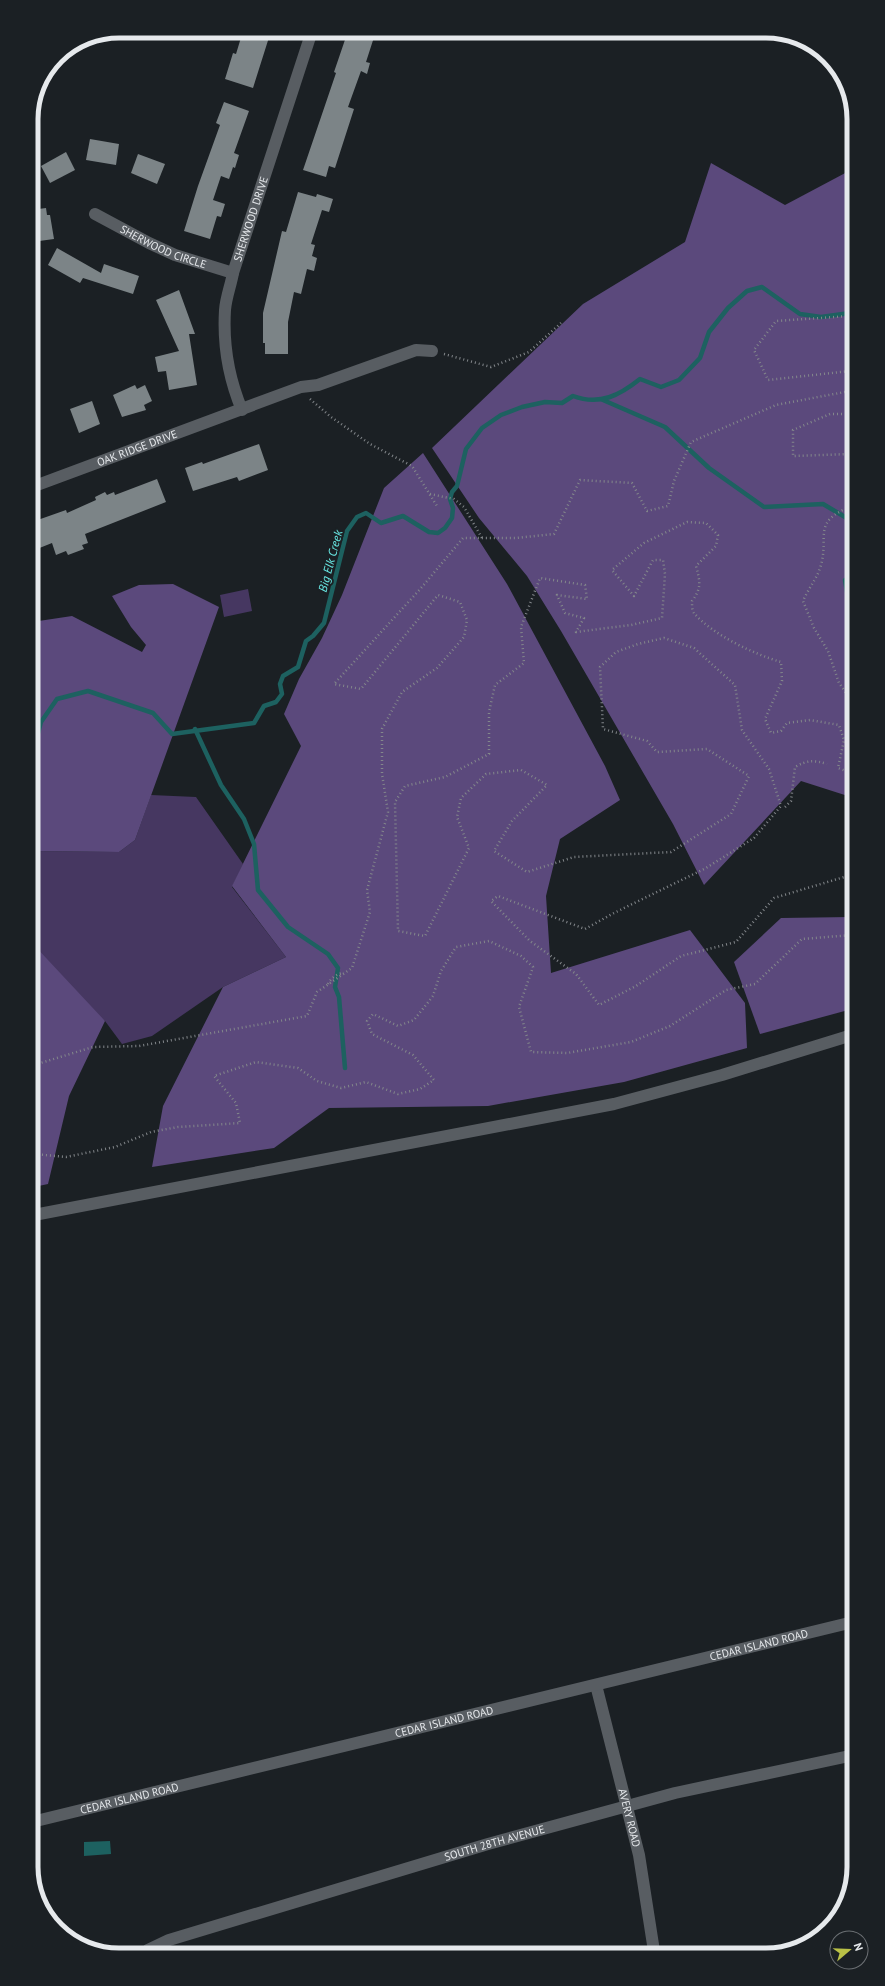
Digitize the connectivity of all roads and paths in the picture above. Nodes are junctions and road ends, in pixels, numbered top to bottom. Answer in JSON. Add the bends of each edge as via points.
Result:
{"nodes":[{"id":1,"x":310,"y":38,"type":"edge"},
{"id":2,"x":95,"y":214,"type":"dead end"},
{"id":3,"x":234,"y":273,"type":"junction"},
{"id":4,"x":847,"y":316,"type":"edge"},
{"id":5,"x":561,"y":323,"type":"dead end"},
{"id":6,"x":432,"y":351,"type":"joint"},
{"id":7,"x":847,"y":371,"type":"edge"},
{"id":8,"x":301,"y":387,"type":"junction"},
{"id":9,"x":847,"y":392,"type":"edge"},
{"id":10,"x":242,"y":410,"type":"junction"},
{"id":11,"x":847,"y":414,"type":"edge"},
{"id":12,"x":847,"y":454,"type":"edge"},
{"id":13,"x":38,"y":485,"type":"edge"},
{"id":14,"x":429,"y":494,"type":"junction"},
{"id":15,"x":437,"y":506,"type":"dead end"},
{"id":16,"x":847,"y":508,"type":"edge"},
{"id":17,"x":482,"y":538,"type":"junction"},
{"id":18,"x":847,"y":694,"type":"edge"},
{"id":19,"x":827,"y":764,"type":"dead end"},
{"id":20,"x":847,"y":771,"type":"edge"},
{"id":21,"x":785,"y":807,"type":"dead end"},
{"id":22,"x":847,"y":876,"type":"edge"},
{"id":23,"x":847,"y":935,"type":"edge"},
{"id":24,"x":344,"y":974,"type":"junction"},
{"id":25,"x":328,"y":984,"type":"junction"},
{"id":26,"x":847,"y":1037,"type":"edge"},
{"id":27,"x":38,"y":1063,"type":"edge"},
{"id":28,"x":38,"y":1154,"type":"edge"},
{"id":29,"x":38,"y":1213,"type":"edge"},
{"id":30,"x":847,"y":1623,"type":"edge"},
{"id":31,"x":596,"y":1685,"type":"junction"},
{"id":32,"x":847,"y":1757,"type":"edge"},
{"id":33,"x":628,"y":1806,"type":"junction"},
{"id":34,"x":38,"y":1822,"type":"edge"},
{"id":35,"x":152,"y":1948,"type":"edge"},
{"id":36,"x":654,"y":1948,"type":"edge"}],
"edges":[{"from":1,"to":3,"type":"street","name":"SHERWOOD DRIVE"},
{"from":2,"to":3,"type":"street","name":"SHERWOOD CIRCLE","via":[[175,255]]},
{"from":3,"to":10,"type":"street","name":"SHERWOOD DRIVE","via":[[225,308],[225,340],[232,382]]},
{"from":4,"to":7,"type":"path","via":[[776,321],[754,350],[768,380]]},
{"from":5,"to":6,"type":"path","via":[[529,352],[491,367]]},
{"from":6,"to":8,"type":"street","name":"OAK RIDGE DRIVE","via":[[416,350],[318,385]]},
{"from":8,"to":10,"type":"street","name":"OAK RIDGE DRIVE"},
{"from":8,"to":14,"type":"path","via":[[331,417],[370,444],[412,466]]},
{"from":9,"to":17,"type":"path","via":[[776,405],[691,442],[674,481],[668,506],[647,511],[632,483],[580,480],[554,534]]},
{"from":10,"to":13,"type":"street","name":"OAK RIDGE DRIVE"},
{"from":11,"to":12,"type":"path","via":[[830,414],[793,430],[792,456]]},
{"from":14,"to":15,"type":"path"},
{"from":14,"to":17,"type":"path","via":[[454,499],[464,507]]},
{"from":16,"to":18,"type":"path","via":[[836,513],[824,528],[821,565],[803,601],[814,628],[828,651],[839,683]]},
{"from":17,"to":24,"type":"path","via":[[463,538],[334,684],[361,689],[438,596],[460,602],[467,620],[464,638],[437,668],[402,692],[382,729],[382,774],[388,812],[367,890],[370,912],[352,968]]},
{"from":19,"to":21,"type":"path","via":[[813,760],[795,767],[791,802]]},
{"from":20,"to":22,"type":"path","via":[[838,768],[844,740],[839,725],[810,720],[787,723],[781,731],[771,733],[765,719],[782,681],[781,662],[749,651],[707,625],[693,612],[692,601],[699,592],[700,580],[696,566],[716,546],[718,535],[706,523],[687,522],[644,543],[612,570],[634,596],[653,560],[663,560],[665,574],[662,618],[576,632],[584,618],[566,613],[557,595],[588,599],[585,586],[540,578],[521,627],[524,663],[495,685],[488,712],[489,754],[445,777],[405,786],[396,802],[398,931],[425,936],[469,848],[457,817],[461,798],[486,774],[521,770],[547,785],[512,821],[494,851],[527,872],[574,857],[672,852],[731,814],[750,776],[707,749],[657,752],[647,741],[603,729],[600,667],[616,652],[664,638],[694,648],[735,685],[742,730],[769,769],[781,806],[754,838],[706,868],[585,930],[498,896],[491,901],[530,941],[576,974],[599,1005],[636,986],[681,956],[736,942],[774,898]]},
{"from":23,"to":28,"type":"path","via":[[802,939],[755,984],[726,990],[670,1026],[630,1042],[567,1053],[531,1052],[519,1007],[532,967],[521,956],[489,941],[456,947],[441,971],[433,996],[414,1020],[398,1026],[373,1014],[367,1022],[372,1034],[413,1055],[434,1080],[420,1089],[398,1094],[366,1082],[341,1088],[317,1081],[298,1068],[256,1062],[214,1076],[236,1103],[240,1124],[151,1132],[115,1147],[66,1157]]},
{"from":24,"to":25,"type":"path"},
{"from":24,"to":25,"type":"path","via":[[340,973]]},
{"from":25,"to":27,"type":"path","via":[[316,992],[307,1016],[139,1046],[93,1047]]},
{"from":26,"to":29,"type":"street","via":[[722,1075],[614,1104]]},
{"from":30,"to":31,"type":"street","name":"CEDAR ISLAND ROAD"},
{"from":31,"to":33,"type":"street","name":"AVERY ROAD"},
{"from":31,"to":34,"type":"street","name":"CEDAR ISLAND ROAD"},
{"from":32,"to":33,"type":"street","name":"SOUTH 28TH AVENUE","via":[[675,1793]]},
{"from":33,"to":35,"type":"street","name":"SOUTH 28TH AVENUE","via":[[480,1846],[169,1940]]},
{"from":33,"to":36,"type":"street","name":"AVERY ROAD","via":[[639,1855]]}]}
